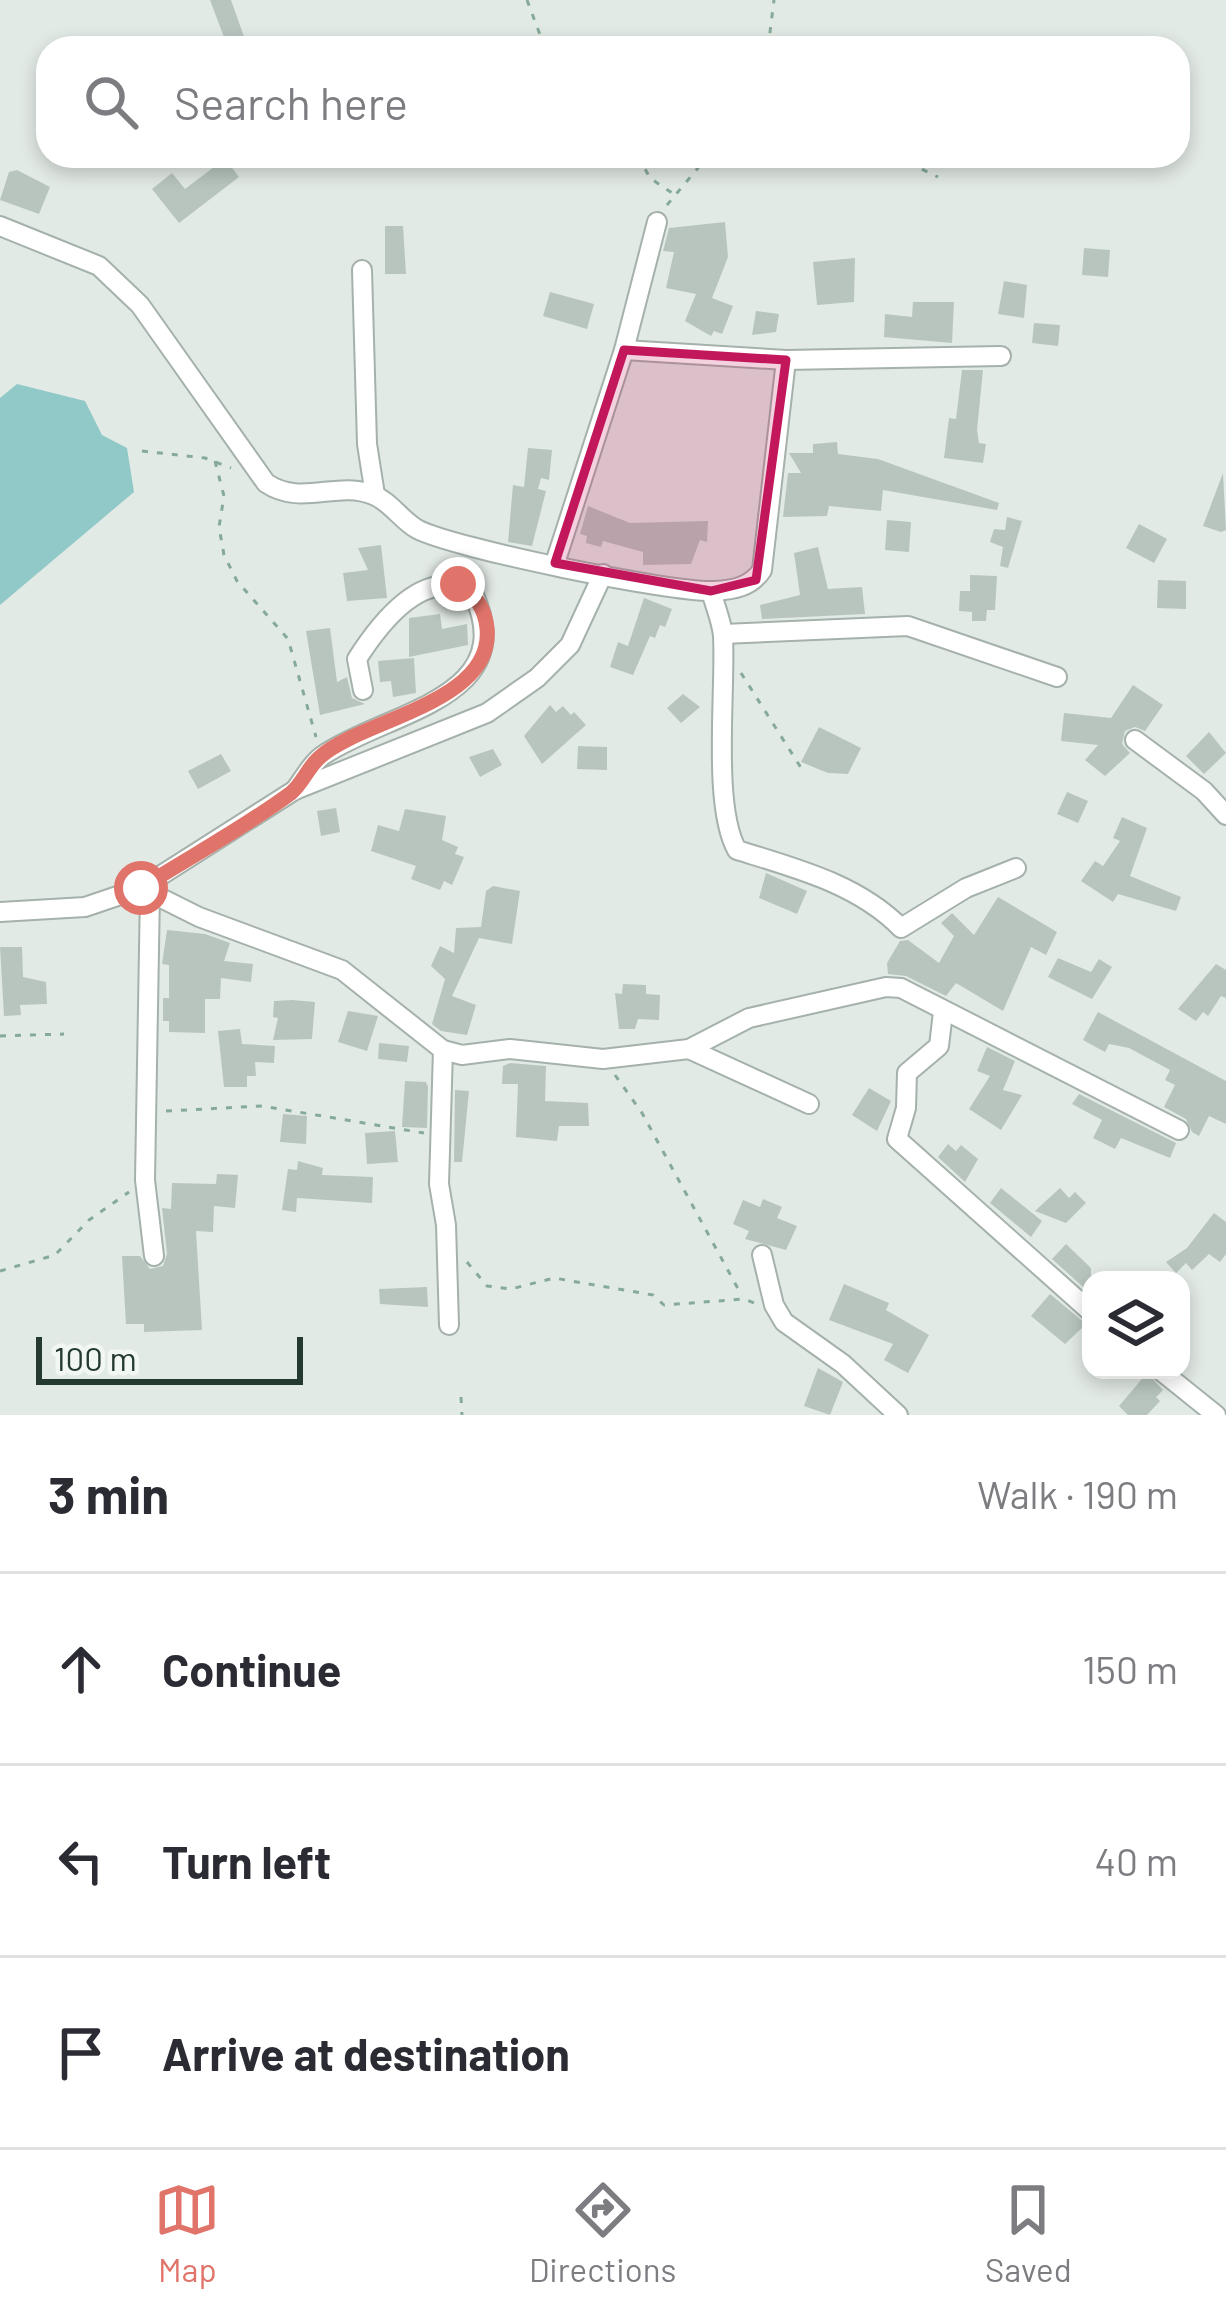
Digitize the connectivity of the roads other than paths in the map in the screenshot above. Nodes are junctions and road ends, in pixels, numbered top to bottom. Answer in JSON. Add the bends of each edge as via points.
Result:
{"nodes":[{"id":1,"x":657,"y":222,"type":"road end"},
{"id":2,"x":0,"y":226,"type":"edge"},
{"id":3,"x":362,"y":270,"type":"dead end"},
{"id":4,"x":624,"y":350,"type":"junction"},
{"id":5,"x":1001,"y":356,"type":"dead end"},
{"id":6,"x":786,"y":360,"type":"junction"},
{"id":7,"x":375,"y":495,"type":"junction"},
{"id":8,"x":555,"y":563,"type":"junction"},
{"id":9,"x":603,"y":574,"type":"junction"},
{"id":10,"x":711,"y":591,"type":"junction"},
{"id":11,"x":723,"y":641,"type":"junction"},
{"id":12,"x":1058,"y":677,"type":"dead end"},
{"id":13,"x":363,"y":690,"type":"dead end"},
{"id":14,"x":1135,"y":740,"type":"dead end"},
{"id":15,"x":295,"y":790,"type":"junction"},
{"id":16,"x":1226,"y":815,"type":"edge"},
{"id":17,"x":1016,"y":868,"type":"dead end"},
{"id":18,"x":146,"y":890,"type":"junction"},
{"id":19,"x":0,"y":912,"type":"edge"},
{"id":20,"x":944,"y":1012,"type":"junction"},
{"id":21,"x":689,"y":1049,"type":"junction"},
{"id":22,"x":443,"y":1050,"type":"junction"},
{"id":23,"x":809,"y":1104,"type":"dead end"},
{"id":24,"x":1179,"y":1130,"type":"dead end"},
{"id":25,"x":763,"y":1255,"type":"dead end"},
{"id":26,"x":154,"y":1256,"type":"dead end"},
{"id":27,"x":1082,"y":1304,"type":"edge"},
{"id":28,"x":448,"y":1325,"type":"dead end"},
{"id":29,"x":1171,"y":1379,"type":"edge"},
{"id":30,"x":898,"y":1415,"type":"edge"},
{"id":31,"x":1216,"y":1415,"type":"edge"}],
"edges":[{"from":1,"to":4,"type":"street"},
{"from":2,"to":7,"type":"street","via":[[99,266],[140,304],[266,484],[306,496]]},
{"from":3,"to":7,"type":"street"},
{"from":4,"to":6,"type":"street"},
{"from":4,"to":8,"type":"street"},
{"from":5,"to":6,"type":"street"},
{"from":6,"to":10,"type":"street","via":[[762,570],[741,587]]},
{"from":7,"to":8,"type":"street","via":[[431,534]]},
{"from":8,"to":9,"type":"street"},
{"from":9,"to":10,"type":"street"},
{"from":9,"to":15,"type":"street","via":[[570,645],[504,701]]},
{"from":10,"to":11,"type":"street"},
{"from":11,"to":12,"type":"street","via":[[908,626]]},
{"from":11,"to":17,"type":"street","via":[[725,774],[737,850],[814,874],[901,928]]},
{"from":13,"to":15,"type":"street","via":[[357,659],[397,608],[443,586],[473,592],[488,639],[471,674],[321,756]]},
{"from":14,"to":16,"type":"street"},
{"from":15,"to":18,"type":"street"},
{"from":18,"to":19,"type":"street","via":[[85,908]]},
{"from":18,"to":22,"type":"street","via":[[342,970]]},
{"from":18,"to":26,"type":"street","via":[[145,1180]]},
{"from":20,"to":21,"type":"street","via":[[886,987],[749,1018]]},
{"from":20,"to":24,"type":"street"},
{"from":20,"to":27,"type":"street","via":[[939,1046],[907,1073],[896,1139]]},
{"from":21,"to":22,"type":"street","via":[[603,1060]]},
{"from":21,"to":23,"type":"street"},
{"from":22,"to":28,"type":"street"},
{"from":25,"to":30,"type":"street","via":[[784,1322]]},
{"from":29,"to":31,"type":"street"}]}
